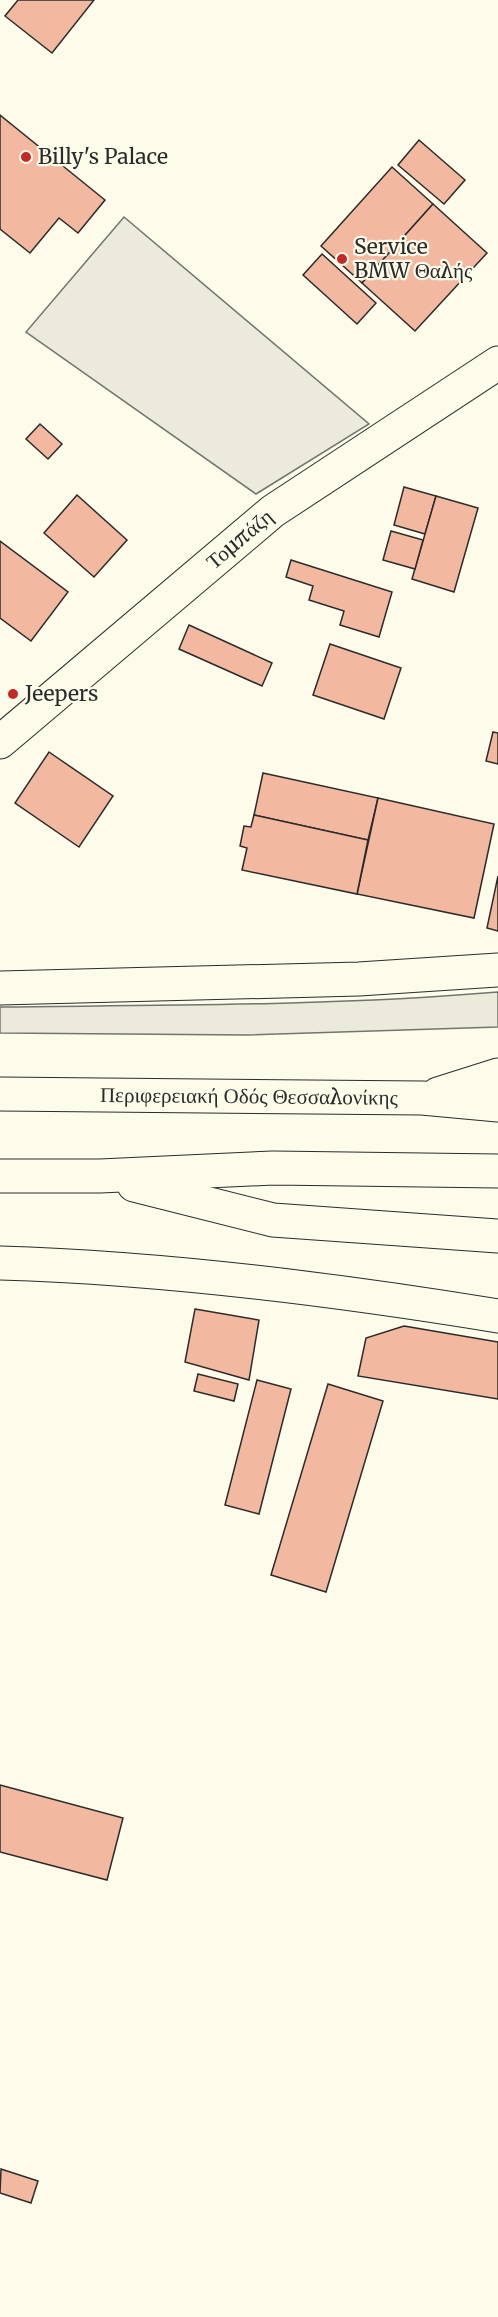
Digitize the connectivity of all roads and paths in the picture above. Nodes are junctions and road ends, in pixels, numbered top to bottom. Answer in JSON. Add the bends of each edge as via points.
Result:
{"nodes":[{"id":1,"x":498,"y":363,"type":"edge"},
{"id":2,"x":0,"y":742,"type":"edge"},
{"id":3,"x":498,"y":970,"type":"edge"},
{"id":4,"x":0,"y":988,"type":"edge"},
{"id":5,"x":498,"y":1075,"type":"edge"},
{"id":6,"x":0,"y":1095,"type":"edge"},
{"id":7,"x":422,"y":1098,"type":"junction"},
{"id":8,"x":498,"y":1105,"type":"edge"},
{"id":9,"x":498,"y":1171,"type":"edge"},
{"id":10,"x":0,"y":1176,"type":"edge"},
{"id":11,"x":100,"y":1176,"type":"junction"},
{"id":12,"x":498,"y":1236,"type":"edge"},
{"id":13,"x":0,"y":1263,"type":"edge"},
{"id":14,"x":498,"y":1316,"type":"edge"}],
"edges":[{"from":1,"to":2,"type":"main road","name":"Τομπάζη","via":[[273,511]]},
{"from":3,"to":4,"type":"main road","via":[[359,979]]},
{"from":5,"to":7,"type":"main road"},
{"from":6,"to":7,"type":"main road","name":"Περιφερειακή Οδός Θεσσαλονίκης"},
{"from":7,"to":8,"type":"main road","name":"Περιφερειακή Οδός Θεσσαλονίκης"},
{"from":9,"to":11,"type":"main road","via":[[273,1168]]},
{"from":10,"to":11,"type":"main road"},
{"from":11,"to":12,"type":"main road","via":[[273,1220]]},
{"from":13,"to":14,"type":"main road","via":[[207,1275]]}]}
